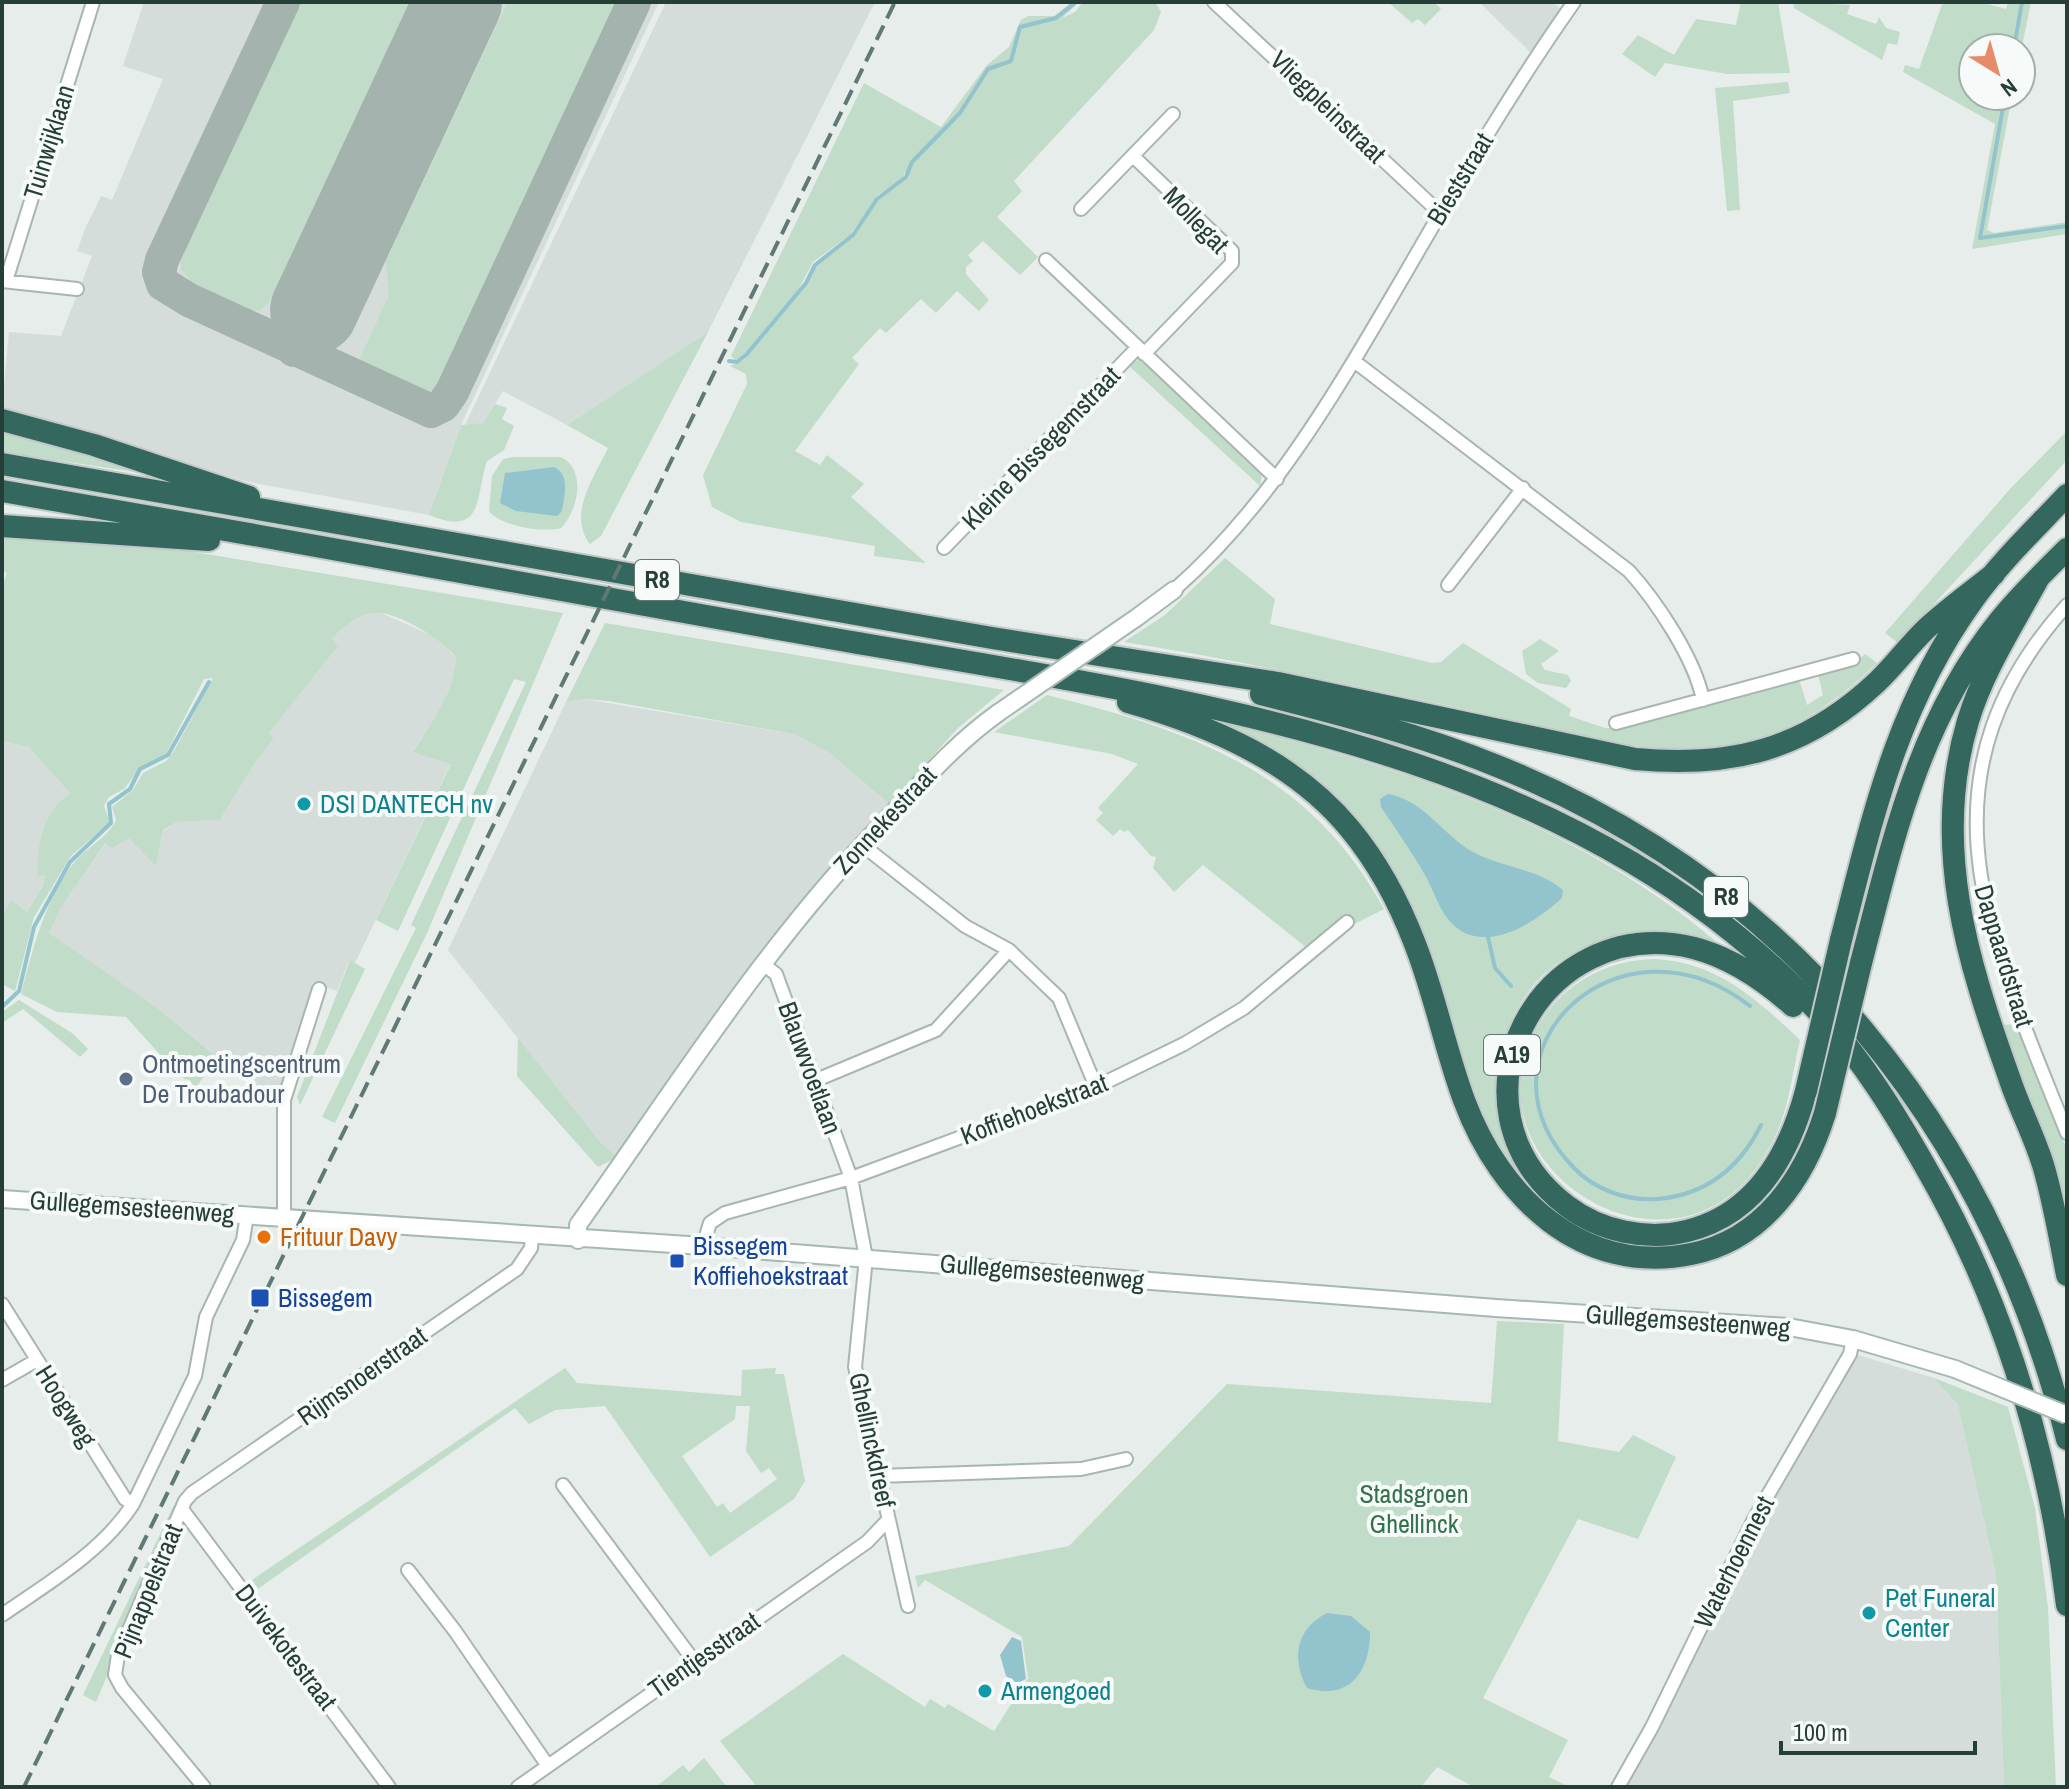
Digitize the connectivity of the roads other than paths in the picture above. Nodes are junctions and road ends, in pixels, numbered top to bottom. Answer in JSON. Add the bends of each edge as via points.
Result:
{"nodes":[{"id":1,"x":93,"y":2,"type":"edge"},
{"id":2,"x":1214,"y":2,"type":"edge"},
{"id":3,"x":1574,"y":2,"type":"edge"},
{"id":4,"x":1173,"y":114,"type":"dead end"},
{"id":5,"x":1134,"y":157,"type":"junction"},
{"id":6,"x":1081,"y":209,"type":"dead end"},
{"id":7,"x":1440,"y":213,"type":"junction"},
{"id":8,"x":1046,"y":260,"type":"dead end"},
{"id":9,"x":4,"y":281,"type":"edge"},
{"id":10,"x":77,"y":289,"type":"dead end"},
{"id":11,"x":1141,"y":351,"type":"junction"},
{"id":12,"x":1354,"y":361,"type":"junction"},
{"id":13,"x":2,"y":420,"type":"edge"},
{"id":14,"x":2,"y":464,"type":"edge"},
{"id":15,"x":1277,"y":479,"type":"junction"},
{"id":16,"x":1523,"y":488,"type":"junction"},
{"id":17,"x":2,"y":491,"type":"edge"},
{"id":18,"x":2067,"y":495,"type":"edge"},
{"id":19,"x":323,"y":521,"type":"junction"},
{"id":20,"x":2,"y":526,"type":"edge"},
{"id":21,"x":306,"y":547,"type":"junction"},
{"id":22,"x":944,"y":548,"type":"dead end"},
{"id":23,"x":2067,"y":549,"type":"edge"},
{"id":24,"x":1994,"y":574,"type":"junction"},
{"id":25,"x":2038,"y":579,"type":"junction"},
{"id":26,"x":1448,"y":585,"type":"dead end"},
{"id":27,"x":1174,"y":590,"type":"joint"},
{"id":28,"x":2067,"y":605,"type":"edge"},
{"id":29,"x":1853,"y":659,"type":"dead end"},
{"id":30,"x":960,"y":661,"type":"junction"},
{"id":31,"x":1143,"y":663,"type":"junction"},
{"id":32,"x":1703,"y":700,"type":"junction"},
{"id":33,"x":1616,"y":723,"type":"dead end"},
{"id":34,"x":861,"y":844,"type":"junction"},
{"id":35,"x":1347,"y":922,"type":"dead end"},
{"id":36,"x":1009,"y":950,"type":"junction"},
{"id":37,"x":763,"y":964,"type":"junction"},
{"id":38,"x":319,"y":989,"type":"dead end"},
{"id":39,"x":814,"y":1081,"type":"junction"},
{"id":40,"x":1096,"y":1087,"type":"junction"},
{"id":41,"x":1880,"y":1095,"type":"junction"},
{"id":42,"x":2067,"y":1133,"type":"edge"},
{"id":43,"x":851,"y":1178,"type":"junction"},
{"id":44,"x":2,"y":1199,"type":"edge"},
{"id":45,"x":247,"y":1215,"type":"junction"},
{"id":46,"x":284,"y":1217,"type":"junction"},
{"id":47,"x":532,"y":1236,"type":"junction"},
{"id":48,"x":578,"y":1240,"type":"junction"},
{"id":49,"x":703,"y":1246,"type":"junction"},
{"id":50,"x":866,"y":1258,"type":"junction"},
{"id":51,"x":2067,"y":1275,"type":"edge"},
{"id":52,"x":2,"y":1304,"type":"edge"},
{"id":53,"x":1853,"y":1339,"type":"junction"},
{"id":54,"x":37,"y":1360,"type":"junction"},
{"id":55,"x":2,"y":1380,"type":"edge"},
{"id":56,"x":2067,"y":1415,"type":"edge"},
{"id":57,"x":2067,"y":1439,"type":"edge"},
{"id":58,"x":1126,"y":1459,"type":"dead end"},
{"id":59,"x":878,"y":1476,"type":"junction"},
{"id":60,"x":563,"y":1485,"type":"dead end"},
{"id":61,"x":133,"y":1504,"type":"junction"},
{"id":62,"x":182,"y":1509,"type":"junction"},
{"id":63,"x":888,"y":1520,"type":"junction"},
{"id":64,"x":408,"y":1570,"type":"dead end"},
{"id":65,"x":2067,"y":1605,"type":"edge"},
{"id":66,"x":908,"y":1606,"type":"dead end"},
{"id":67,"x":2,"y":1615,"type":"edge"},
{"id":68,"x":694,"y":1661,"type":"junction"},
{"id":69,"x":548,"y":1766,"type":"junction"},
{"id":70,"x":204,"y":1787,"type":"edge"},
{"id":71,"x":389,"y":1787,"type":"edge"},
{"id":72,"x":518,"y":1787,"type":"edge"},
{"id":73,"x":1618,"y":1787,"type":"edge"}],
"edges":[{"from":1,"to":9,"type":"street","name":"Tuinwijklaan"},
{"from":2,"to":7,"type":"street","name":"Vliegpleinstraat"},
{"from":3,"to":7,"type":"street","name":"Bieststraat","via":[[1519,81]]},
{"from":4,"to":5,"type":"street"},
{"from":5,"to":6,"type":"street"},
{"from":5,"to":11,"type":"street","name":"Mollegat","via":[[1232,251],[1232,263]]},
{"from":7,"to":12,"type":"street","name":"Bieststraat"},
{"from":8,"to":11,"type":"street","name":"Kleine Bissegemstraat"},
{"from":9,"to":10,"type":"street","name":"Tuinwijklaan"},
{"from":11,"to":15,"type":"street","name":"Kleine Bissegemstraat"},
{"from":11,"to":22,"type":"street","name":"Kleine Bissegemstraat"},
{"from":12,"to":15,"type":"street","name":"Bieststraat"},
{"from":12,"to":16,"type":"street"},
{"from":13,"to":19,"type":"highway"},
{"from":14,"to":19,"type":"highway","number":"R8"},
{"from":15,"to":27,"type":"street","name":"Zonnekestraat","via":[[1237,529]]},
{"from":16,"to":26,"type":"street"},
{"from":16,"to":32,"type":"street","via":[[1642,585],[1696,675]]},
{"from":17,"to":21,"type":"highway","number":"R8"},
{"from":18,"to":24,"type":"highway"},
{"from":19,"to":31,"type":"highway","number":"R8"},
{"from":20,"to":21,"type":"highway"},
{"from":21,"to":30,"type":"highway","number":"R8"},
{"from":23,"to":25,"type":"highway","number":"A19"},
{"from":24,"to":31,"type":"highway","via":[[1825,723],[1745,757],[1710,762],[1635,759],[1278,683]]},
{"from":24,"to":41,"type":"highway","number":"A19","bridge":true,"via":[[1936,656],[1897,737],[1841,940],[1806,1091],[1789,1142],[1757,1192],[1698,1228],[1648,1235],[1601,1225],[1551,1194],[1533,1172],[1512,1130],[1507,1091],[1525,1019],[1556,980],[1608,951],[1663,944],[1722,958],[1771,987],[1806,1017]]},
{"from":25,"to":30,"type":"highway","number":"A19","bridge":true,"via":[[1966,667],[1923,748],[1906,791],[1811,1152],[1784,1197],[1754,1225],[1718,1246],[1674,1257],[1614,1254],[1563,1234],[1521,1197],[1489,1152],[1465,1103],[1399,906],[1376,863],[1334,812],[1269,759],[1206,728],[1125,701]]},
{"from":25,"to":51,"type":"highway","via":[[1968,720],[1958,764],[1952,852],[1965,938],[2009,1079],[2043,1166]]},
{"from":27,"to":34,"type":"street","name":"Zonnekestraat","bridge":true,"via":[[961,742]]},
{"from":28,"to":42,"type":"street","name":"Dappaardstraat","via":[[2016,670],[1999,708],[1977,793],[1975,842],[1990,927]]},
{"from":29,"to":32,"type":"street"},
{"from":30,"to":41,"type":"highway","number":"R8","via":[[1132,689],[1284,726],[1423,769],[1560,823],[1652,875],[1741,939],[1824,1019]]},
{"from":31,"to":57,"type":"highway","number":"R8","via":[[1385,727],[1497,766],[1664,852],[1759,924],[1852,1015],[1951,1149],[2013,1272],[2045,1356]]},
{"from":32,"to":33,"type":"street"},
{"from":34,"to":36,"type":"street","via":[[965,926]]},
{"from":34,"to":37,"type":"street","name":"Zonnekestraat"},
{"from":35,"to":40,"type":"street","name":"Koffiehoekstraat","via":[[1244,1008]]},
{"from":36,"to":39,"type":"street","via":[[936,1030]]},
{"from":36,"to":40,"type":"street","via":[[1059,998]]},
{"from":37,"to":39,"type":"street","name":"Blauwvoetlaan","via":[[776,974]]},
{"from":37,"to":48,"type":"street","name":"Zonnekestraat","via":[[578,1225]]},
{"from":38,"to":46,"type":"street","via":[[284,1100]]},
{"from":39,"to":43,"type":"street","name":"Blauwvoetlaan"},
{"from":40,"to":43,"type":"street","name":"Koffiehoekstraat"},
{"from":41,"to":65,"type":"highway","number":"R8","via":[[1944,1199],[1988,1291],[2018,1372],[2050,1494]]},
{"from":43,"to":49,"type":"street","name":"Koffiehoekstraat","via":[[725,1213],[710,1223]]},
{"from":43,"to":50,"type":"street","name":"Ghellinckdreef"},
{"from":44,"to":45,"type":"street","name":"Gullegemsesteenweg"},
{"from":45,"to":46,"type":"street","name":"Gullegemsesteenweg"},
{"from":45,"to":61,"type":"street","via":[[243,1240],[206,1317],[200,1361]]},
{"from":46,"to":47,"type":"street","name":"Gullegemsesteenweg"},
{"from":47,"to":48,"type":"street","name":"Gullegemsesteenweg"},
{"from":47,"to":62,"type":"street","name":"Rijmsnoerstraat","via":[[531,1248],[517,1269],[192,1493]]},
{"from":48,"to":49,"type":"street","name":"Gullegemsesteenweg"},
{"from":49,"to":50,"type":"street","name":"Gullegemsesteenweg"},
{"from":50,"to":53,"type":"street","name":"Gullegemsesteenweg","via":[[1789,1327]]},
{"from":50,"to":59,"type":"street","name":"Ghellinckdreef","via":[[855,1367]]},
{"from":52,"to":54,"type":"street","name":"Hoogweg"},
{"from":53,"to":56,"type":"street","name":"Gullegemsesteenweg","bridge":true,"via":[[1955,1369]]},
{"from":53,"to":73,"type":"street","name":"Waterhoennest","via":[[1850,1354],[1754,1519]]},
{"from":54,"to":55,"type":"street"},
{"from":54,"to":61,"type":"street","name":"Hoogweg"},
{"from":58,"to":59,"type":"street","via":[[1081,1469]]},
{"from":59,"to":63,"type":"street","name":"Ghellinckdreef"},
{"from":60,"to":68,"type":"street"},
{"from":61,"to":67,"type":"street","via":[[75,1563]]},
{"from":62,"to":70,"type":"street","name":"Pijnappelstraat","via":[[118,1655],[115,1675]]},
{"from":62,"to":71,"type":"street","name":"Duivekotestraat"},
{"from":63,"to":66,"type":"street","name":"Ghellinckdreef"},
{"from":63,"to":68,"type":"street","name":"Tientjesstraat","via":[[867,1542]]},
{"from":64,"to":69,"type":"street"},
{"from":68,"to":69,"type":"street","name":"Tientjesstraat"},
{"from":69,"to":72,"type":"street","name":"Tientjesstraat"}]}
